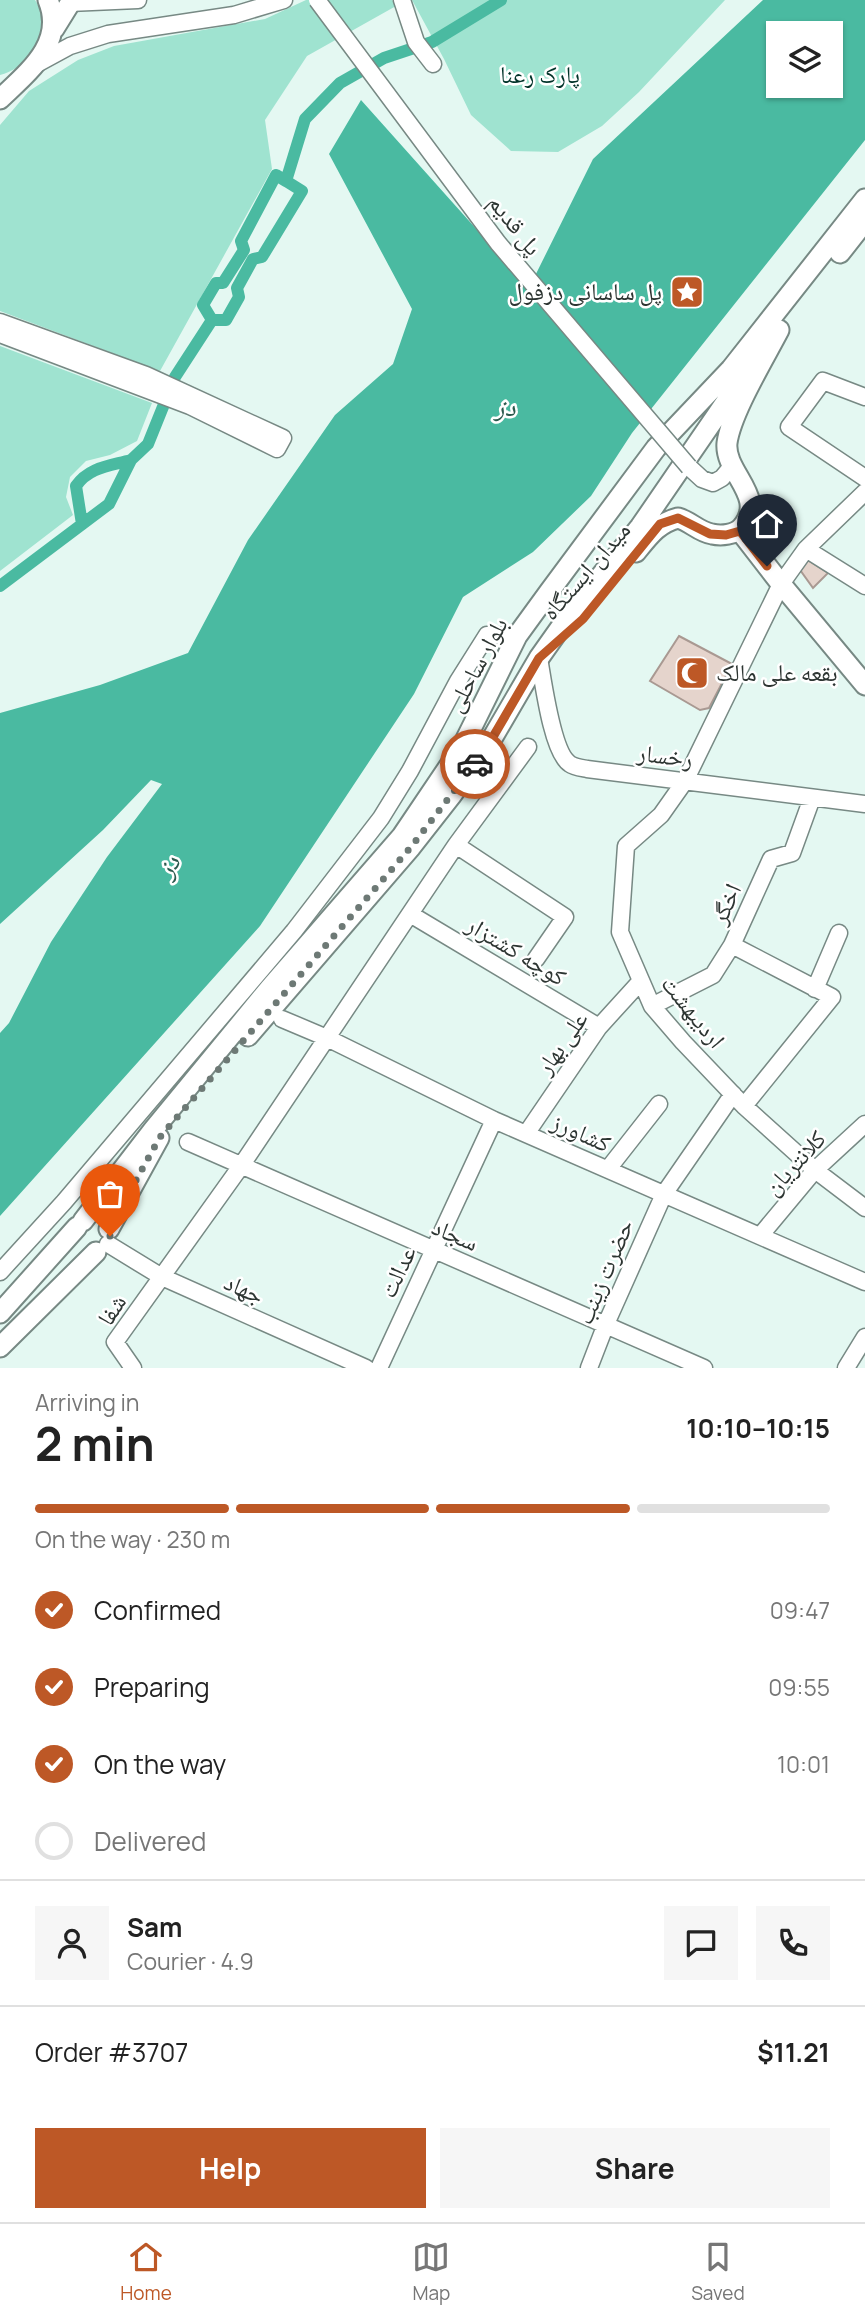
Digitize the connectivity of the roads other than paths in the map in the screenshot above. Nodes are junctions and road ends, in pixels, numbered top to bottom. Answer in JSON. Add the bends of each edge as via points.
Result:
{"nodes":[{"id":1,"x":48,"y":0,"type":"edge"},
{"id":2,"x":138,"y":0,"type":"edge"},
{"id":3,"x":284,"y":0,"type":"edge"},
{"id":4,"x":317,"y":0,"type":"edge"},
{"id":5,"x":402,"y":0,"type":"edge"},
{"id":6,"x":71,"y":1,"type":"edge"},
{"id":7,"x":53,"y":29,"type":"junction"},
{"id":8,"x":433,"y":64,"type":"dead end"},
{"id":9,"x":35,"y":65,"type":"junction"},
{"id":10,"x":0,"y":99,"type":"edge"},
{"id":11,"x":865,"y":199,"type":"edge"},
{"id":12,"x":865,"y":221,"type":"edge"},
{"id":13,"x":0,"y":322,"type":"edge"},
{"id":14,"x":779,"y":330,"type":"junction"},
{"id":15,"x":0,"y":334,"type":"edge"},
{"id":16,"x":865,"y":397,"type":"edge"},
{"id":17,"x":732,"y":466,"type":"junction"},
{"id":18,"x":641,"y":467,"type":"junction"},
{"id":19,"x":865,"y":478,"type":"edge"},
{"id":20,"x":669,"y":483,"type":"junction"},
{"id":21,"x":865,"y":492,"type":"edge"},
{"id":22,"x":610,"y":509,"type":"junction"},
{"id":23,"x":640,"y":527,"type":"junction"},
{"id":24,"x":740,"y":531,"type":"junction"},
{"id":25,"x":806,"y":549,"type":"junction"},
{"id":26,"x":781,"y":584,"type":"junction"},
{"id":27,"x":865,"y":586,"type":"edge"},
{"id":28,"x":517,"y":636,"type":"junction"},
{"id":29,"x":539,"y":658,"type":"junction"},
{"id":30,"x":865,"y":684,"type":"edge"},
{"id":31,"x":469,"y":732,"type":"junction"},
{"id":32,"x":490,"y":742,"type":"junction"},
{"id":33,"x":528,"y":747,"type":"dead end"},
{"id":34,"x":685,"y":781,"type":"junction"},
{"id":35,"x":812,"y":798,"type":"junction"},
{"id":36,"x":865,"y":804,"type":"edge"},
{"id":37,"x":456,"y":845,"type":"junction"},
{"id":38,"x":410,"y":914,"type":"junction"},
{"id":39,"x":839,"y":933,"type":"dead end"},
{"id":40,"x":732,"y":945,"type":"junction"},
{"id":41,"x":536,"y":958,"type":"dead end"},
{"id":42,"x":640,"y":982,"type":"junction"},
{"id":43,"x":815,"y":989,"type":"junction"},
{"id":44,"x":652,"y":1006,"type":"junction"},
{"id":45,"x":282,"y":1019,"type":"dead end"},
{"id":46,"x":599,"y":1027,"type":"junction"},
{"id":47,"x":327,"y":1038,"type":"junction"},
{"id":48,"x":738,"y":1100,"type":"junction"},
{"id":49,"x":659,"y":1104,"type":"dead end"},
{"id":50,"x":494,"y":1120,"type":"junction"},
{"id":51,"x":865,"y":1124,"type":"edge"},
{"id":52,"x":526,"y":1134,"type":"junction"},
{"id":53,"x":188,"y":1142,"type":"dead end"},
{"id":54,"x":241,"y":1166,"type":"junction"},
{"id":55,"x":608,"y":1169,"type":"junction"},
{"id":56,"x":815,"y":1170,"type":"junction"},
{"id":57,"x":664,"y":1194,"type":"junction"},
{"id":58,"x":865,"y":1208,"type":"edge"},
{"id":59,"x":80,"y":1224,"type":"junction"},
{"id":60,"x":760,"y":1236,"type":"junction"},
{"id":61,"x":104,"y":1242,"type":"junction"},
{"id":62,"x":434,"y":1250,"type":"junction"},
{"id":63,"x":0,"y":1272,"type":"edge"},
{"id":64,"x":162,"y":1277,"type":"junction"},
{"id":65,"x":865,"y":1282,"type":"edge"},
{"id":66,"x":0,"y":1313,"type":"edge"},
{"id":67,"x":606,"y":1324,"type":"junction"},
{"id":68,"x":865,"y":1337,"type":"edge"},
{"id":69,"x":0,"y":1347,"type":"edge"},
{"id":70,"x":133,"y":1368,"type":"edge"},
{"id":71,"x":366,"y":1368,"type":"edge"},
{"id":72,"x":379,"y":1368,"type":"edge"},
{"id":73,"x":589,"y":1368,"type":"edge"},
{"id":74,"x":704,"y":1368,"type":"edge"},
{"id":75,"x":846,"y":1368,"type":"edge"}],
"edges":[{"from":1,"to":7,"type":"main road"},
{"from":2,"to":6,"type":"street"},
{"from":3,"to":9,"type":"street","via":[[234,15],[108,34],[70,46]]},
{"from":4,"to":17,"type":"street","name":"پل قدیم","bridge":true,"via":[[498,243],[690,467],[713,483]]},
{"from":5,"to":8,"type":"street","via":[[416,42]]},
{"from":6,"to":7,"type":"main road"},
{"from":7,"to":9,"type":"main road","via":[[48,47]]},
{"from":9,"to":10,"type":"main road"},
{"from":11,"to":18,"type":"main road","name":"بلوار ساحلی","via":[[731,369]]},
{"from":12,"to":14,"type":"main road","name":"بلوار ساحلی"},
{"from":13,"to":15,"type":"street","via":[[146,375],[232,420]]},
{"from":14,"to":17,"type":"main road","via":[[729,429],[726,447]]},
{"from":14,"to":20,"type":"main road","name":"بلوار ساحلی"},
{"from":16,"to":19,"type":"street","via":[[823,381],[789,427]]},
{"from":17,"to":24,"type":"main road","via":[[748,493],[750,509]]},
{"from":18,"to":20,"type":"main road","via":[[649,486],[660,489]]},
{"from":18,"to":22,"type":"main road","name":"بلوار ساحلی"},
{"from":20,"to":23,"type":"main road","name":"بلوار ساحلی"},
{"from":21,"to":25,"type":"street","name":"اردیبهشت"},
{"from":22,"to":23,"type":"main road","via":[[622,504],[635,509]]},
{"from":22,"to":28,"type":"main road","name":"بلوار ساحلی"},
{"from":23,"to":29,"type":"main road","name":"بلوار ساحلی"},
{"from":24,"to":26,"type":"main road"},
{"from":24,"to":29,"type":"main road","name":"میدان ایستگاه","via":[[710,534],[678,518],[660,524],[583,619]]},
{"from":25,"to":26,"type":"street","name":"اردیبهشت"},
{"from":25,"to":27,"type":"street"},
{"from":26,"to":30,"type":"main road"},
{"from":26,"to":34,"type":"street","name":"اردیبهشت"},
{"from":28,"to":31,"type":"main road","name":"بلوار ساحلی"},
{"from":28,"to":63,"type":"street","via":[[487,635],[380,818],[294,931]]},
{"from":29,"to":32,"type":"main road","name":"بلوار ساحلی"},
{"from":29,"to":34,"type":"street","name":"رخسار","via":[[554,731],[570,764]]},
{"from":31,"to":32,"type":"main road","via":[[477,743]]},
{"from":31,"to":59,"type":"main road","name":"بلوار ساحلی","via":[[402,836],[261,999]]},
{"from":32,"to":61,"type":"main road","name":"بلوار ساحلی","via":[[411,847],[160,1137]]},
{"from":33,"to":37,"type":"street"},
{"from":34,"to":35,"type":"street","name":"رخسار"},
{"from":34,"to":42,"type":"street","name":"اردیبهشت","via":[[661,816],[626,846],[620,932]]},
{"from":35,"to":36,"type":"street","name":"رخسار"},
{"from":35,"to":40,"type":"street","name":"اخگر","via":[[792,853],[771,859]]},
{"from":37,"to":38,"type":"street"},
{"from":37,"to":41,"type":"street","via":[[565,917]]},
{"from":38,"to":46,"type":"street","name":"کوچه کشتزار"},
{"from":38,"to":47,"type":"street"},
{"from":39,"to":43,"type":"street"},
{"from":40,"to":43,"type":"street"},
{"from":40,"to":44,"type":"street","name":"اخگر","via":[[713,975]]},
{"from":42,"to":44,"type":"street","name":"اردیبهشت"},
{"from":42,"to":46,"type":"street","name":"علی بهار"},
{"from":43,"to":48,"type":"street","name":"حضرت زینب","via":[[832,997]]},
{"from":44,"to":48,"type":"street","name":"اردیبهشت"},
{"from":45,"to":47,"type":"street","name":"کشاورز"},
{"from":46,"to":52,"type":"street","name":"علی بهار"},
{"from":47,"to":50,"type":"street","name":"کشاورز"},
{"from":47,"to":54,"type":"street"},
{"from":48,"to":56,"type":"street","name":"اردیبهشت"},
{"from":48,"to":57,"type":"street","name":"حضرت زینب"},
{"from":49,"to":55,"type":"street"},
{"from":50,"to":52,"type":"street","name":"کشاورز"},
{"from":50,"to":62,"type":"street","name":"عدالت"},
{"from":51,"to":56,"type":"street","name":"کلانتریان"},
{"from":52,"to":55,"type":"street","name":"کشاورز"},
{"from":53,"to":54,"type":"street","name":"سجاد"},
{"from":54,"to":62,"type":"street","name":"سجاد"},
{"from":54,"to":64,"type":"street"},
{"from":55,"to":57,"type":"street","name":"کشاورز"},
{"from":56,"to":58,"type":"street","name":"اردیبهشت"},
{"from":56,"to":60,"type":"street","name":"کلانتریان"},
{"from":57,"to":60,"type":"street","name":"کشاورز"},
{"from":57,"to":67,"type":"street","name":"حضرت زینب"},
{"from":59,"to":61,"type":"main road","via":[[97,1219]]},
{"from":59,"to":61,"type":"main road","via":[[77,1242],[88,1252]]},
{"from":59,"to":66,"type":"main road","name":"بلوار ساحلی"},
{"from":60,"to":65,"type":"street","name":"کشاورز"},
{"from":61,"to":64,"type":"street","name":"جهاد"},
{"from":61,"to":69,"type":"main road","name":"بلوار ساحلی"},
{"from":62,"to":67,"type":"street","name":"سجاد"},
{"from":62,"to":72,"type":"street","name":"عدالت"},
{"from":64,"to":70,"type":"street","name":"شفا","via":[[116,1342]]},
{"from":64,"to":71,"type":"street","name":"جهاد"},
{"from":67,"to":73,"type":"street","name":"حضرت زینب"},
{"from":67,"to":74,"type":"street","name":"سجاد"},
{"from":68,"to":75,"type":"street"}]}
